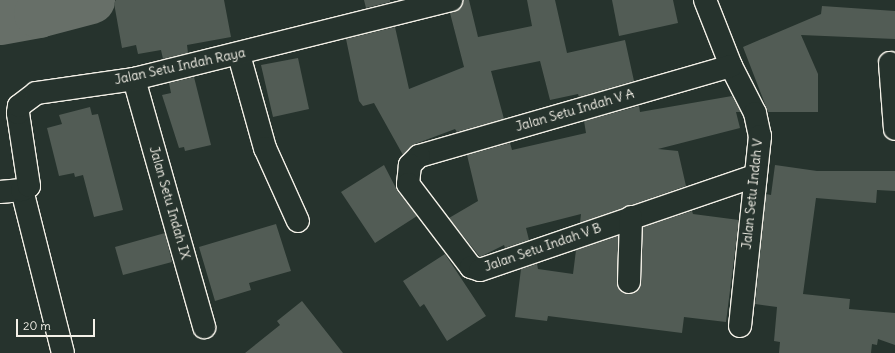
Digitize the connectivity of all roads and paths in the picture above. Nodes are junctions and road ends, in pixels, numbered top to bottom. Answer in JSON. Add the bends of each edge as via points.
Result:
{"nodes":[{"id":1,"x":451,"y":0,"type":"edge"},
{"id":2,"x":705,"y":0,"type":"edge"},
{"id":3,"x":239,"y":55,"type":"junction"},
{"id":4,"x":890,"y":63,"type":"dead end"},
{"id":5,"x":731,"y":66,"type":"junction"},
{"id":6,"x":134,"y":79,"type":"junction"},
{"id":7,"x":895,"y":129,"type":"edge"},
{"id":8,"x":419,"y":156,"type":"joint"},
{"id":9,"x":755,"y":176,"type":"junction"},
{"id":10,"x":22,"y":190,"type":"junction"},
{"id":11,"x":0,"y":192,"type":"edge"},
{"id":12,"x":632,"y":217,"type":"junction"},
{"id":13,"x":298,"y":221,"type":"dead end"},
{"id":14,"x":629,"y":282,"type":"dead end"},
{"id":15,"x":740,"y":326,"type":"dead end"},
{"id":16,"x":204,"y":327,"type":"dead end"},
{"id":17,"x":63,"y":353,"type":"edge"}],
"edges":[{"from":1,"to":3,"type":"street","name":"Jalan Setu Indah Raya"},
{"from":2,"to":5,"type":"street","name":"Jalan Setu Indah V"},
{"from":3,"to":6,"type":"street","name":"Jalan Setu Indah Raya"},
{"from":3,"to":13,"type":"street","via":[[267,154]]},
{"from":4,"to":7,"type":"street"},
{"from":5,"to":8,"type":"street","name":"Jalan Setu Indah V A"},
{"from":5,"to":9,"type":"street","name":"Jalan Setu Indah V","via":[[758,123],[760,145]]},
{"from":6,"to":10,"type":"street","name":"Jalan Setu Indah Raya","via":[[36,93],[27,98],[19,106],[18,113],[30,180],[26,189]]},
{"from":6,"to":16,"type":"street","name":"Jalan Setu Indah IX"},
{"from":8,"to":12,"type":"street","name":"Jalan Setu Indah V B","via":[[410,165],[408,184],[475,269]]},
{"from":9,"to":12,"type":"street","name":"Jalan Setu Indah V B"},
{"from":9,"to":15,"type":"street","name":"Jalan Setu Indah V"},
{"from":10,"to":11,"type":"street"},
{"from":10,"to":17,"type":"street"},
{"from":12,"to":14,"type":"street"}]}
